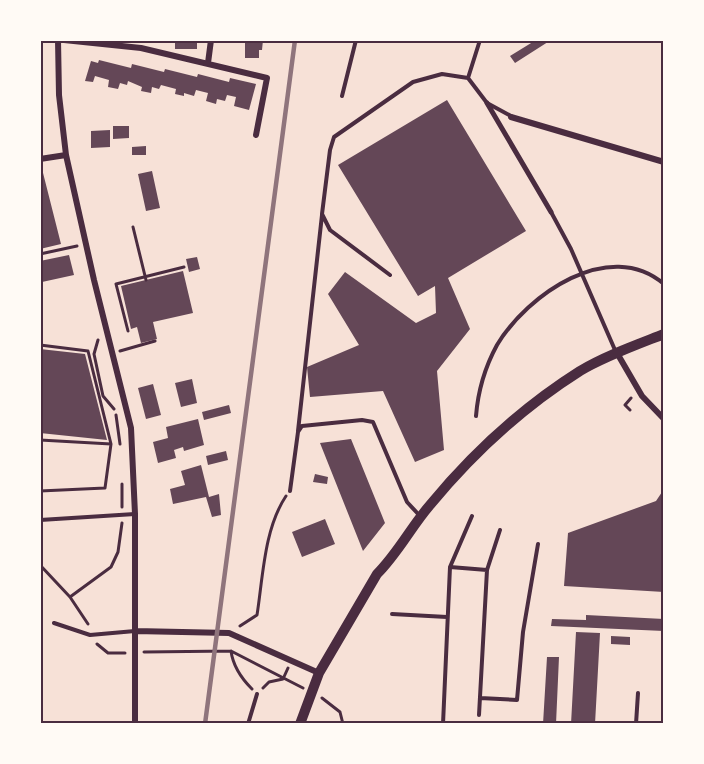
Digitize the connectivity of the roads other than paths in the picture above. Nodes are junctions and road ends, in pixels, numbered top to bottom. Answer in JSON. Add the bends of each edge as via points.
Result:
{"nodes":[{"id":1,"x":58,"y":40,"type":"edge"},
{"id":2,"x":64,"y":40,"type":"edge"},
{"id":3,"x":211,"y":40,"type":"edge"},
{"id":4,"x":356,"y":40,"type":"edge"},
{"id":5,"x":480,"y":40,"type":"edge"},
{"id":6,"x":208,"y":63,"type":"junction"},
{"id":7,"x":468,"y":78,"type":"junction"},
{"id":8,"x":342,"y":96,"type":"dead end"},
{"id":9,"x":487,"y":103,"type":"junction"},
{"id":10,"x":511,"y":117,"type":"joint"},
{"id":11,"x":256,"y":135,"type":"dead end"},
{"id":12,"x":66,"y":155,"type":"junction"},
{"id":13,"x":40,"y":159,"type":"edge"},
{"id":14,"x":663,"y":162,"type":"edge"},
{"id":15,"x":551,"y":212,"type":"joint"},
{"id":16,"x":322,"y":214,"type":"junction"},
{"id":17,"x":582,"y":274,"type":"junction"},
{"id":18,"x":390,"y":275,"type":"dead end"},
{"id":19,"x":663,"y":284,"type":"edge"},
{"id":20,"x":663,"y":334,"type":"edge"},
{"id":21,"x":617,"y":353,"type":"junction"},
{"id":22,"x":476,"y":416,"type":"dead end"},
{"id":23,"x":663,"y":419,"type":"edge"},
{"id":24,"x":298,"y":432,"type":"junction"},
{"id":25,"x":290,"y":491,"type":"road end"},
{"id":26,"x":135,"y":514,"type":"junction"},
{"id":27,"x":472,"y":516,"type":"dead end"},
{"id":28,"x":420,"y":517,"type":"junction"},
{"id":29,"x":40,"y":520,"type":"edge"},
{"id":30,"x":500,"y":530,"type":"dead end"},
{"id":31,"x":538,"y":544,"type":"dead end"},
{"id":32,"x":450,"y":567,"type":"junction"},
{"id":33,"x":487,"y":570,"type":"junction"},
{"id":34,"x":392,"y":614,"type":"dead end"},
{"id":35,"x":447,"y":617,"type":"junction"},
{"id":36,"x":54,"y":623,"type":"dead end"},
{"id":37,"x":135,"y":631,"type":"junction"},
{"id":38,"x":319,"y":674,"type":"junction"},
{"id":39,"x":638,"y":693,"type":"dead end"},
{"id":40,"x":257,"y":694,"type":"road end"},
{"id":41,"x":480,"y":698,"type":"junction"},
{"id":42,"x":479,"y":715,"type":"dead end"},
{"id":43,"x":135,"y":723,"type":"edge"},
{"id":44,"x":248,"y":723,"type":"edge"},
{"id":45,"x":300,"y":723,"type":"edge"},
{"id":46,"x":443,"y":723,"type":"edge"},
{"id":47,"x":636,"y":723,"type":"edge"}],
"edges":[{"from":1,"to":12,"type":"street"},
{"from":2,"to":6,"type":"street","via":[[141,48]]},
{"from":3,"to":6,"type":"street"},
{"from":4,"to":8,"type":"lane"},
{"from":5,"to":7,"type":"lane"},
{"from":6,"to":11,"type":"street","via":[[267,78]]},
{"from":7,"to":9,"type":"lane"},
{"from":7,"to":16,"type":"lane","via":[[442,74],[413,82],[334,137]]},
{"from":9,"to":10,"type":"lane"},
{"from":9,"to":15,"type":"street"},
{"from":10,"to":14,"type":"street"},
{"from":12,"to":13,"type":"street"},
{"from":12,"to":26,"type":"street","via":[[131,428]]},
{"from":15,"to":17,"type":"lane"},
{"from":16,"to":18,"type":"lane","via":[[330,230]]},
{"from":16,"to":24,"type":"lane"},
{"from":17,"to":19,"type":"lane","via":[[599,268],[627,267]]},
{"from":17,"to":21,"type":"lane"},
{"from":17,"to":22,"type":"lane","via":[[538,299],[498,343],[481,382]]},
{"from":20,"to":21,"type":"street"},
{"from":21,"to":23,"type":"street","via":[[642,396]]},
{"from":21,"to":28,"type":"street","via":[[581,370],[529,406],[477,453]]},
{"from":24,"to":25,"type":"lane"},
{"from":24,"to":28,"type":"lane","via":[[302,426],[373,422],[407,502]]},
{"from":26,"to":29,"type":"lane"},
{"from":26,"to":37,"type":"street"},
{"from":27,"to":32,"type":"lane"},
{"from":28,"to":38,"type":"street","via":[[377,574]]},
{"from":30,"to":33,"type":"lane"},
{"from":31,"to":41,"type":"lane","via":[[523,632],[517,700]]},
{"from":32,"to":33,"type":"lane"},
{"from":32,"to":35,"type":"lane"},
{"from":33,"to":41,"type":"lane"},
{"from":34,"to":35,"type":"lane"},
{"from":35,"to":46,"type":"lane"},
{"from":36,"to":37,"type":"lane","via":[[90,635]]},
{"from":37,"to":38,"type":"street","via":[[229,633]]},
{"from":37,"to":43,"type":"street"},
{"from":38,"to":45,"type":"street"},
{"from":39,"to":47,"type":"lane"},
{"from":40,"to":44,"type":"lane"},
{"from":41,"to":42,"type":"lane"}]}
